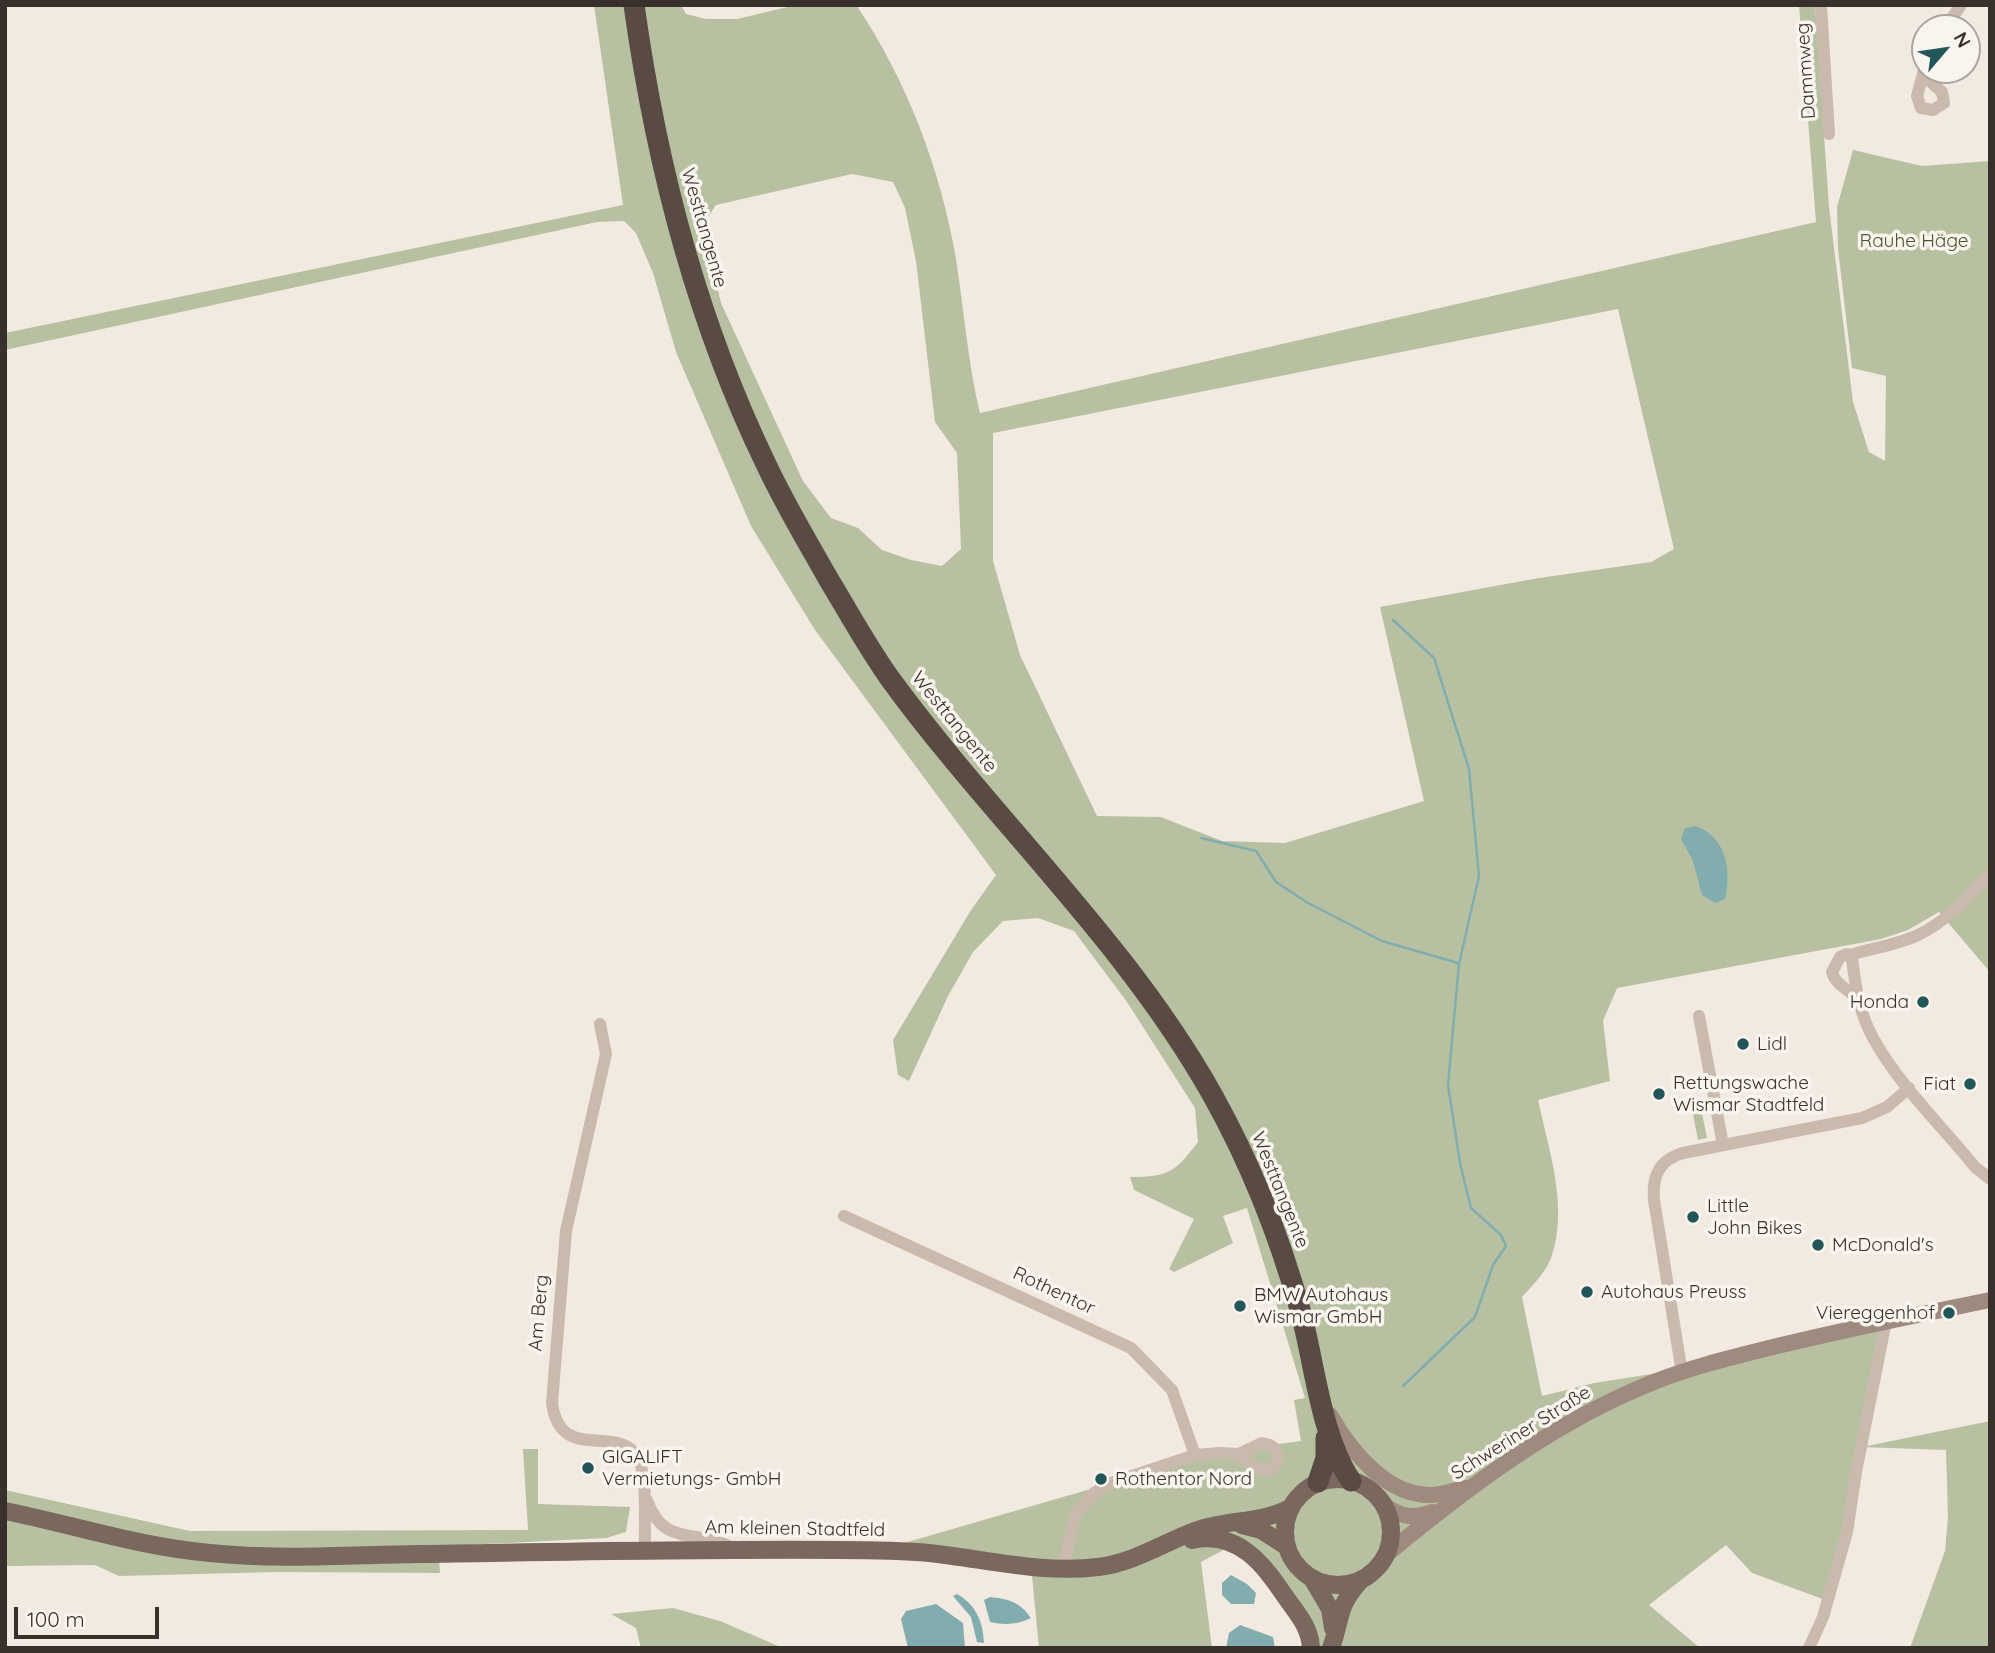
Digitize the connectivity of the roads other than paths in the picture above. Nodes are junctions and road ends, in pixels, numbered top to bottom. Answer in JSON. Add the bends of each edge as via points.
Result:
{"nodes":[{"id":1,"x":634,"y":5,"type":"edge"},
{"id":2,"x":1821,"y":5,"type":"edge"},
{"id":3,"x":1829,"y":134,"type":"dead end"},
{"id":4,"x":1990,"y":873,"type":"edge"},
{"id":5,"x":1852,"y":958,"type":"junction"},
{"id":6,"x":1859,"y":1000,"type":"junction"},
{"id":7,"x":1699,"y":1016,"type":"dead end"},
{"id":8,"x":600,"y":1024,"type":"dead end"},
{"id":9,"x":1909,"y":1088,"type":"junction"},
{"id":10,"x":1723,"y":1145,"type":"junction"},
{"id":11,"x":1990,"y":1180,"type":"edge"},
{"id":12,"x":844,"y":1216,"type":"dead end"},
{"id":13,"x":1990,"y":1300,"type":"edge"},
{"id":14,"x":1886,"y":1321,"type":"junction"},
{"id":15,"x":1682,"y":1373,"type":"junction"},
{"id":16,"x":1324,"y":1412,"type":"junction"},
{"id":17,"x":1239,"y":1454,"type":"dead end"},
{"id":18,"x":1195,"y":1455,"type":"junction"},
{"id":19,"x":1351,"y":1481,"type":"junction"},
{"id":20,"x":1318,"y":1482,"type":"junction"},
{"id":21,"x":1474,"y":1485,"type":"junction"},
{"id":22,"x":643,"y":1490,"type":"junction"},
{"id":23,"x":1384,"y":1504,"type":"junction"},
{"id":24,"x":1290,"y":1508,"type":"junction"},
{"id":25,"x":1441,"y":1509,"type":"junction"},
{"id":26,"x":5,"y":1511,"type":"edge"},
{"id":27,"x":1231,"y":1524,"type":"junction"},
{"id":28,"x":1286,"y":1546,"type":"junction"},
{"id":29,"x":645,"y":1549,"type":"junction"},
{"id":30,"x":733,"y":1549,"type":"junction"},
{"id":31,"x":1146,"y":1553,"type":"junction"},
{"id":32,"x":1387,"y":1554,"type":"junction"},
{"id":33,"x":1063,"y":1569,"type":"junction"},
{"id":34,"x":1313,"y":1580,"type":"junction"},
{"id":35,"x":1360,"y":1581,"type":"junction"},
{"id":36,"x":1331,"y":1646,"type":"edge"},
{"id":37,"x":1311,"y":1648,"type":"edge"},
{"id":38,"x":1809,"y":1648,"type":"edge"}],
"edges":[{"from":1,"to":16,"type":"highway","name":"Westtangente","via":[[652,116],[676,219],[702,308],[764,461],[889,677],[1113,949],[1214,1097],[1283,1254]]},
{"from":2,"to":3,"type":"street","name":"Dammweg"},
{"from":4,"to":5,"type":"street","via":[[1958,907],[1925,932]]},
{"from":5,"to":6,"type":"street"},
{"from":5,"to":6,"type":"street","via":[[1847,954],[1840,957],[1832,972],[1836,982]]},
{"from":6,"to":9,"type":"street","via":[[1871,1034]]},
{"from":7,"to":10,"type":"street"},
{"from":8,"to":22,"type":"street","name":"Am Berg","via":[[606,1054],[566,1231],[552,1403],[556,1422],[568,1435],[631,1449],[642,1466]]},
{"from":9,"to":10,"type":"street","via":[[1887,1107],[1862,1118]]},
{"from":9,"to":11,"type":"street"},
{"from":10,"to":15,"type":"street","via":[[1668,1159],[1653,1182]]},
{"from":12,"to":18,"type":"street","name":"Rothentor","via":[[1131,1348],[1172,1390]]},
{"from":13,"to":14,"type":"main road","name":"Schweriner Straße"},
{"from":14,"to":15,"type":"main road","name":"Schweriner Straße"},
{"from":14,"to":38,"type":"street","via":[[1847,1532],[1823,1617]]},
{"from":15,"to":21,"type":"main road","name":"Schweriner Straße","via":[[1564,1426]]},
{"from":16,"to":19,"type":"highway","name":"Westtangente"},
{"from":16,"to":20,"type":"highway","name":"Westtangente","via":[[1326,1458]]},
{"from":16,"to":21,"type":"main road","via":[[1375,1471],[1403,1491],[1433,1495]]},
{"from":17,"to":18,"type":"street"},
{"from":18,"to":33,"type":"street","via":[[1094,1493],[1075,1515]]},
{"from":19,"to":20,"type":"main road"},
{"from":19,"to":23,"type":"main road","via":[[1366,1487]]},
{"from":20,"to":24,"type":"main road"},
{"from":21,"to":25,"type":"main road","name":"Schweriner Straße"},
{"from":22,"to":29,"type":"street","name":"Am Berg"},
{"from":22,"to":30,"type":"street","via":[[664,1528]]},
{"from":23,"to":25,"type":"main road","name":"Schweriner Straße","via":[[1413,1517]]},
{"from":23,"to":32,"type":"main road","via":[[1391,1529]]},
{"from":24,"to":27,"type":"main road"},
{"from":24,"to":28,"type":"main road","via":[[1285,1520]]},
{"from":25,"to":32,"type":"main road","name":"Schweriner Straße"},
{"from":26,"to":29,"type":"main road","name":"Am kleinen Stadtfeld","via":[[203,1553]]},
{"from":27,"to":28,"type":"main road","via":[[1261,1530]]},
{"from":27,"to":31,"type":"main road","via":[[1196,1530]]},
{"from":28,"to":34,"type":"main road","via":[[1296,1566]]},
{"from":29,"to":30,"type":"main road","name":"Am kleinen Stadtfeld"},
{"from":30,"to":33,"type":"main road","name":"Am kleinen Stadtfeld","via":[[892,1550]]},
{"from":31,"to":33,"type":"main road","name":"Am kleinen Stadtfeld","via":[[1100,1567]]},
{"from":31,"to":37,"type":"main road","via":[[1162,1553],[1201,1538],[1222,1539],[1243,1548],[1263,1564],[1303,1622]]},
{"from":32,"to":35,"type":"main road"},
{"from":34,"to":35,"type":"main road","via":[[1336,1586]]},
{"from":34,"to":36,"type":"main road","via":[[1329,1609],[1334,1628]]},
{"from":35,"to":36,"type":"main road","via":[[1340,1609]]}]}
